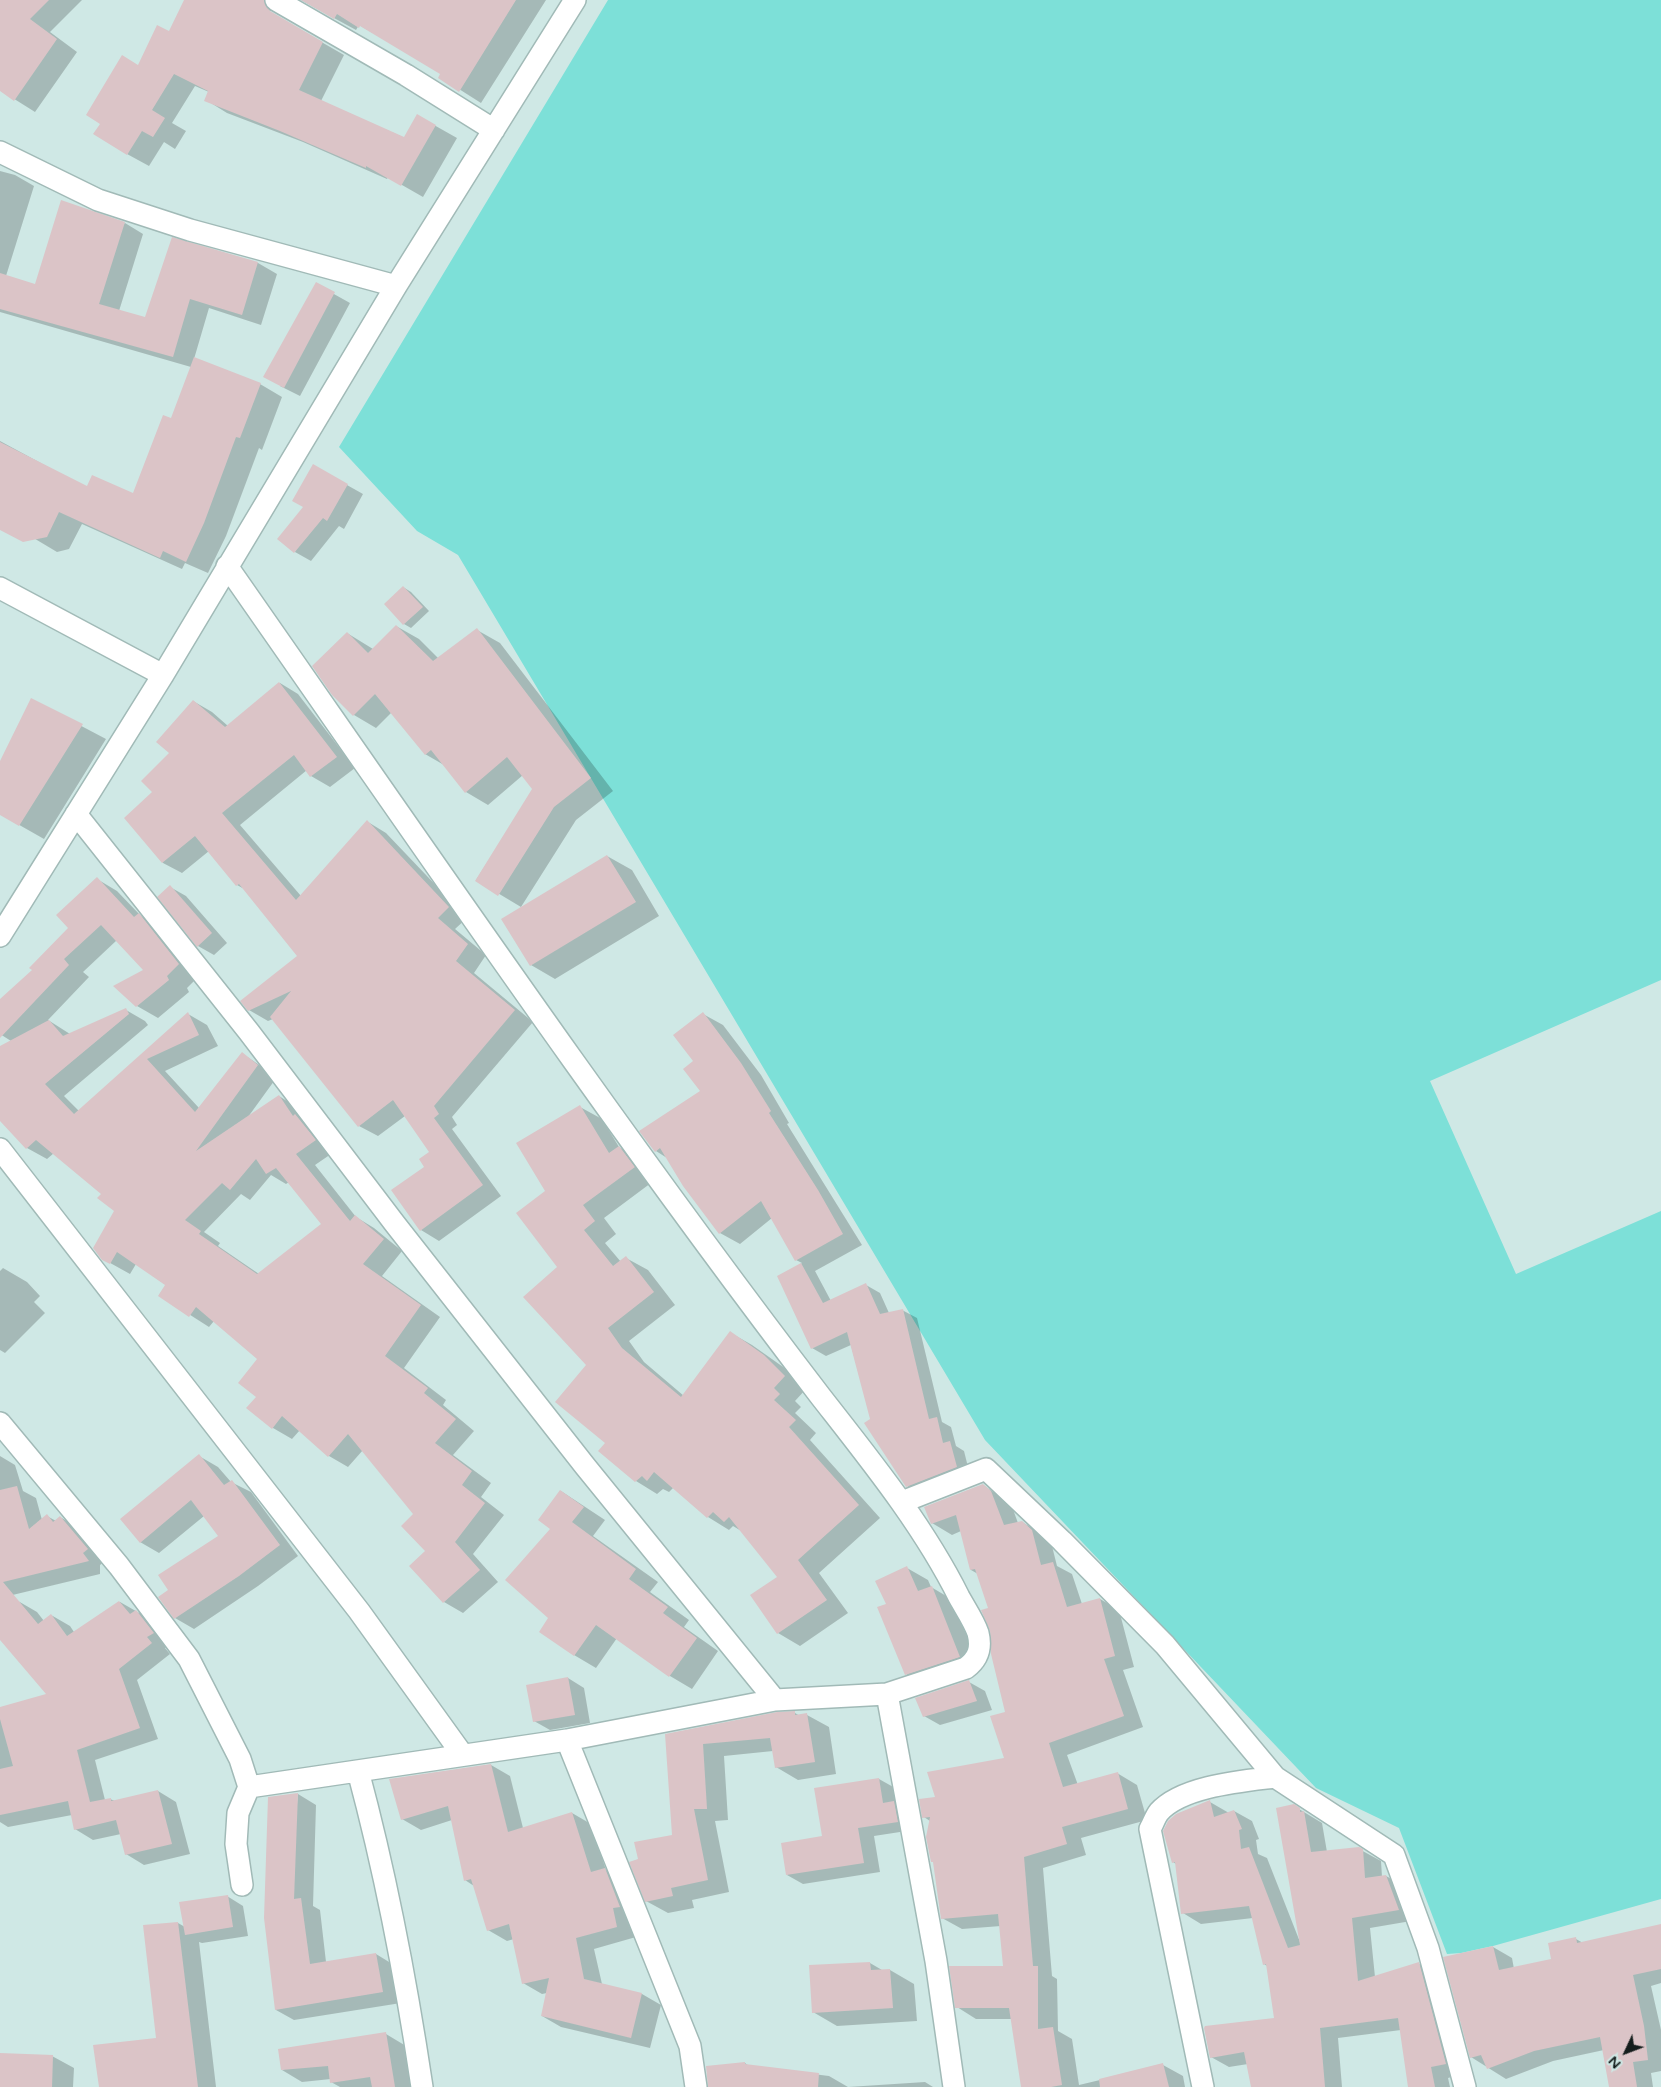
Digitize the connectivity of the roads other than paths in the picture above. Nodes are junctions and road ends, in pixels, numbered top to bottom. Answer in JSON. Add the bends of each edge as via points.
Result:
{"nodes":[{"id":1,"x":276,"y":0,"type":"edge"},
{"id":2,"x":575,"y":0,"type":"edge"},
{"id":3,"x":494,"y":130,"type":"junction"},
{"id":4,"x":0,"y":152,"type":"edge"},
{"id":5,"x":396,"y":286,"type":"junction"},
{"id":6,"x":227,"y":566,"type":"junction"},
{"id":7,"x":0,"y":588,"type":"edge"},
{"id":8,"x":163,"y":675,"type":"junction"},
{"id":9,"x":76,"y":814,"type":"junction"},
{"id":10,"x":0,"y":936,"type":"edge"},
{"id":11,"x":0,"y":1149,"type":"edge"},
{"id":12,"x":0,"y":1424,"type":"edge"},
{"id":13,"x":902,"y":1502,"type":"junction"},
{"id":14,"x":887,"y":1694,"type":"junction"},
{"id":15,"x":775,"y":1700,"type":"junction"},
{"id":16,"x":567,"y":1740,"type":"junction"},
{"id":17,"x":462,"y":1754,"type":"junction"},
{"id":18,"x":358,"y":1771,"type":"junction"},
{"id":19,"x":1275,"y":1777,"type":"junction"},
{"id":20,"x":249,"y":1787,"type":"junction"},
{"id":21,"x":242,"y":1885,"type":"dead end"},
{"id":22,"x":422,"y":2087,"type":"edge"},
{"id":23,"x":696,"y":2087,"type":"edge"},
{"id":24,"x":954,"y":2087,"type":"edge"},
{"id":25,"x":1203,"y":2087,"type":"edge"},
{"id":26,"x":1465,"y":2087,"type":"edge"}],
"edges":[{"from":1,"to":3,"type":"street"},
{"from":2,"to":3,"type":"street"},
{"from":3,"to":5,"type":"street"},
{"from":4,"to":5,"type":"street","via":[[98,200],[190,230]]},
{"from":5,"to":6,"type":"street"},
{"from":6,"to":8,"type":"street"},
{"from":6,"to":13,"type":"street","via":[[604,1105]]},
{"from":7,"to":8,"type":"street"},
{"from":8,"to":9,"type":"street"},
{"from":9,"to":10,"type":"street"},
{"from":9,"to":15,"type":"street","via":[[505,1364]]},
{"from":11,"to":17,"type":"street","via":[[359,1611]]},
{"from":12,"to":20,"type":"street","via":[[119,1566],[189,1659],[240,1760]]},
{"from":13,"to":14,"type":"street","via":[[978,1633],[979,1652],[976,1661],[966,1668]]},
{"from":13,"to":19,"type":"street","via":[[986,1469],[1165,1645]]},
{"from":14,"to":15,"type":"street"},
{"from":14,"to":24,"type":"street","via":[[935,1952]]},
{"from":15,"to":16,"type":"street"},
{"from":16,"to":17,"type":"street"},
{"from":16,"to":23,"type":"street","via":[[690,2046]]},
{"from":17,"to":18,"type":"street"},
{"from":18,"to":20,"type":"street"},
{"from":18,"to":22,"type":"street","via":[[379,1847]]},
{"from":19,"to":25,"type":"street","via":[[1239,1781],[1190,1793],[1158,1813],[1150,1830]]},
{"from":19,"to":26,"type":"street","via":[[1394,1855],[1428,1948]]},
{"from":20,"to":21,"type":"street","via":[[238,1813],[236,1844]]}]}
